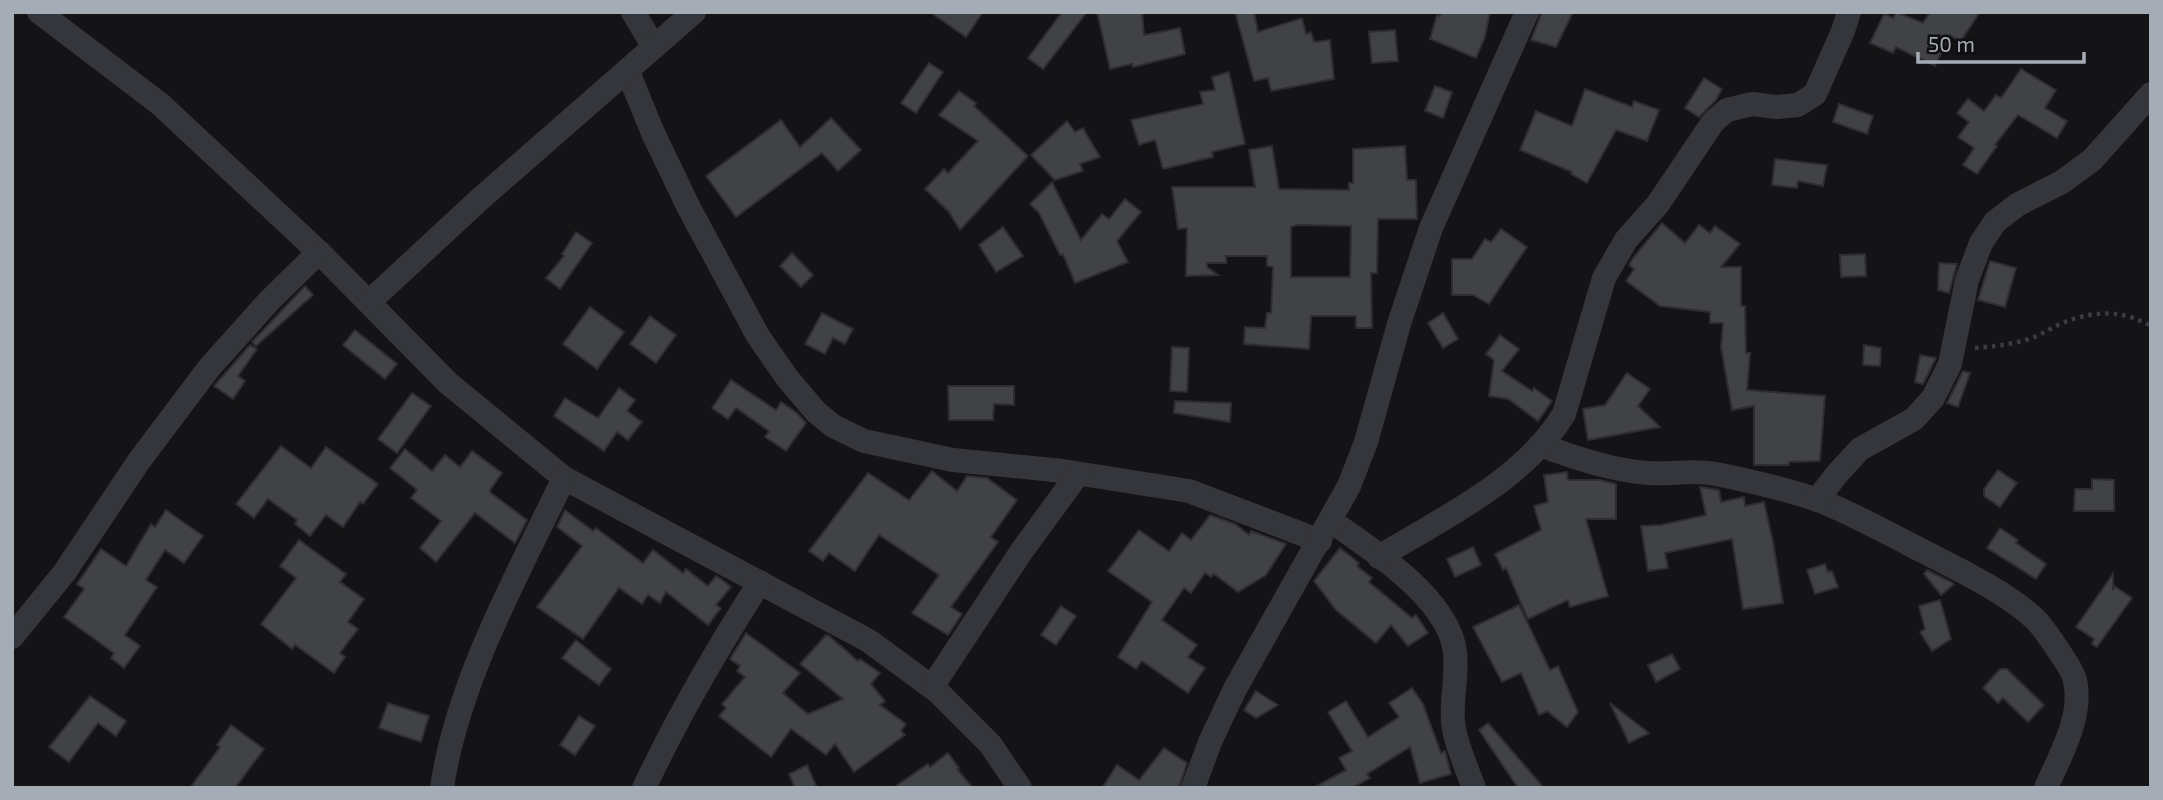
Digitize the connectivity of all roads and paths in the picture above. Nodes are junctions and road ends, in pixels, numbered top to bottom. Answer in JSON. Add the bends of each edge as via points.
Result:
{"nodes":[{"id":1,"x":38,"y":12,"type":"edge"},
{"id":2,"x":633,"y":12,"type":"edge"},
{"id":3,"x":694,"y":12,"type":"edge"},
{"id":4,"x":1527,"y":12,"type":"edge"},
{"id":5,"x":1849,"y":12,"type":"edge"},
{"id":6,"x":654,"y":47,"type":"junction"},
{"id":7,"x":628,"y":72,"type":"junction"},
{"id":8,"x":2151,"y":94,"type":"edge"},
{"id":9,"x":319,"y":252,"type":"junction"},
{"id":10,"x":369,"y":302,"type":"junction"},
{"id":11,"x":2151,"y":326,"type":"edge"},
{"id":12,"x":1952,"y":350,"type":"junction"},
{"id":13,"x":1540,"y":445,"type":"junction"},
{"id":14,"x":1078,"y":474,"type":"junction"},
{"id":15,"x":564,"y":478,"type":"junction"},
{"id":16,"x":1817,"y":500,"type":"junction"},
{"id":17,"x":1326,"y":531,"type":"junction"},
{"id":18,"x":1379,"y":557,"type":"junction"},
{"id":19,"x":760,"y":582,"type":"junction"},
{"id":20,"x":12,"y":638,"type":"edge"},
{"id":21,"x":932,"y":687,"type":"junction"},
{"id":22,"x":442,"y":788,"type":"edge"},
{"id":23,"x":644,"y":788,"type":"edge"},
{"id":24,"x":1020,"y":788,"type":"edge"},
{"id":25,"x":1193,"y":788,"type":"edge"},
{"id":26,"x":1475,"y":788,"type":"edge"},
{"id":27,"x":2046,"y":788,"type":"edge"}],
"edges":[{"from":1,"to":9,"type":"street","via":[[159,104]]},
{"from":2,"to":6,"type":"street"},
{"from":3,"to":6,"type":"street"},
{"from":4,"to":17,"type":"street","via":[[1431,228],[1366,442]]},
{"from":5,"to":13,"type":"street","via":[[1815,94],[1798,105],[1752,104],[1727,110],[1713,122],[1657,204],[1626,240],[1604,278],[1564,414]]},
{"from":6,"to":7,"type":"street"},
{"from":7,"to":10,"type":"street"},
{"from":7,"to":14,"type":"street","via":[[677,183],[735,295],[758,336],[816,412],[864,441],[953,460]]},
{"from":8,"to":12,"type":"street","via":[[2092,160],[1995,222],[1967,280]]},
{"from":9,"to":10,"type":"street"},
{"from":9,"to":20,"type":"street","via":[[209,368],[64,573]]},
{"from":10,"to":15,"type":"street","via":[[448,383]]},
{"from":11,"to":12,"type":"path","via":[[2122,314],[2085,314],[2030,339]]},
{"from":12,"to":16,"type":"street","via":[[1933,398],[1914,419],[1860,449]]},
{"from":13,"to":16,"type":"street","via":[[1590,464],[1651,474],[1712,473]]},
{"from":13,"to":18,"type":"street","via":[[1502,480]]},
{"from":14,"to":17,"type":"street","via":[[1189,491]]},
{"from":14,"to":21,"type":"street"},
{"from":15,"to":19,"type":"street"},
{"from":15,"to":22,"type":"street","via":[[472,680],[447,751]]},
{"from":16,"to":27,"type":"street","via":[[1962,572],[2037,621],[2074,676],[2077,708]]},
{"from":17,"to":18,"type":"street"},
{"from":17,"to":25,"type":"street","via":[[1235,690]]},
{"from":18,"to":26,"type":"street","via":[[1427,598],[1445,623],[1454,647],[1452,724]]},
{"from":19,"to":21,"type":"street","via":[[869,641]]},
{"from":19,"to":23,"type":"street","via":[[671,730]]},
{"from":21,"to":24,"type":"street","via":[[990,744]]}]}
